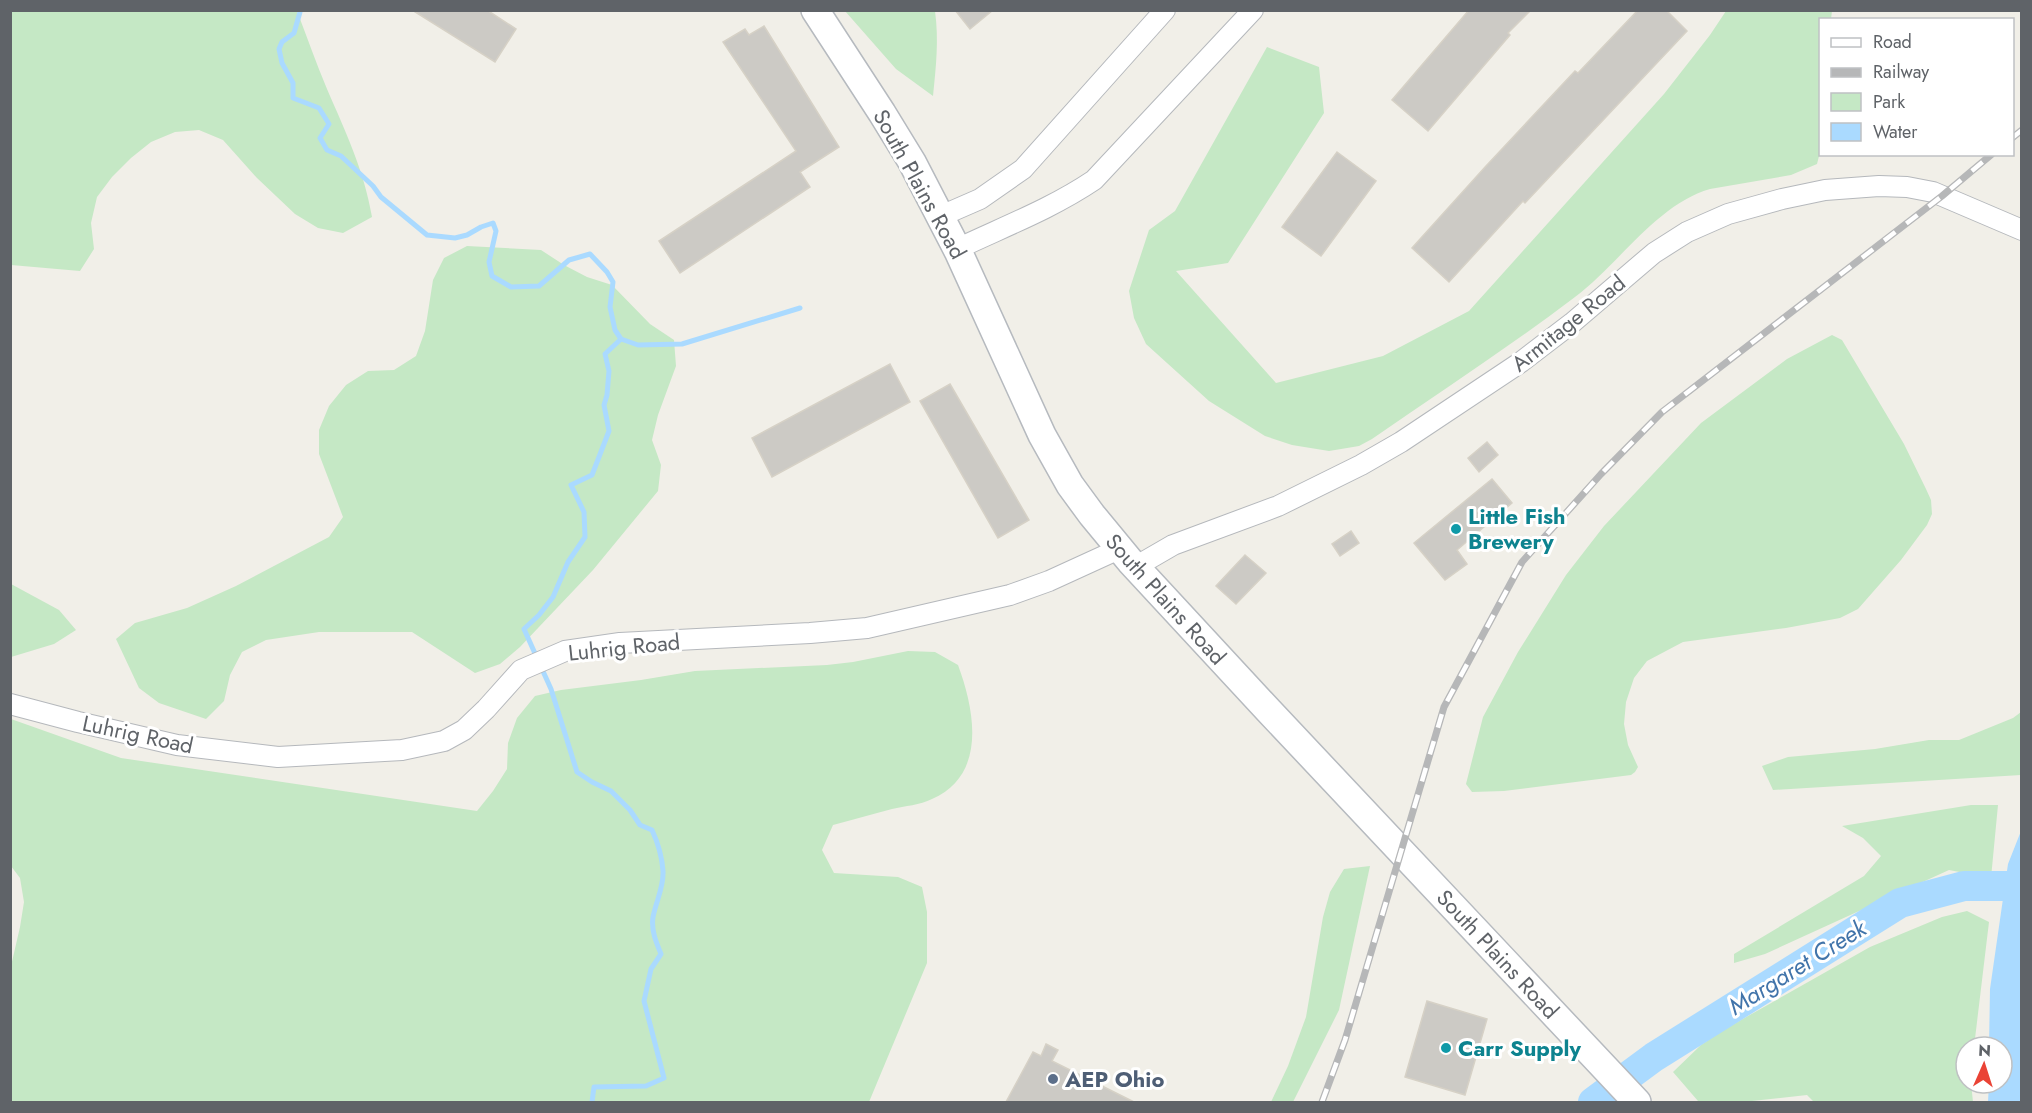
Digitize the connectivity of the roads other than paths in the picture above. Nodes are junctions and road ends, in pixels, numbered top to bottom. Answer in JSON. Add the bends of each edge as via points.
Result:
{"nodes":[{"id":1,"x":815,"y":10,"type":"edge"},
{"id":2,"x":1165,"y":10,"type":"edge"},
{"id":3,"x":1253,"y":10,"type":"edge"},
{"id":4,"x":941,"y":216,"type":"junction"},
{"id":5,"x":2022,"y":230,"type":"edge"},
{"id":6,"x":957,"y":249,"type":"junction"},
{"id":7,"x":1127,"y":558,"type":"junction"},
{"id":8,"x":10,"y":704,"type":"edge"},
{"id":9,"x":1637,"y":1102,"type":"edge"}],
"edges":[{"from":1,"to":4,"type":"main road","name":"South Plains Road","via":[[882,113]]},
{"from":2,"to":4,"type":"street","via":[[1023,169],[980,199]]},
{"from":3,"to":6,"type":"street","via":[[1094,180],[1041,211]]},
{"from":4,"to":6,"type":"main road","name":"South Plains Road"},
{"from":5,"to":7,"type":"street","name":"Armitage Road","via":[[1933,192],[1907,187],[1825,190],[1728,214],[1687,232],[1654,253],[1521,362],[1401,442],[1278,506]]},
{"from":6,"to":7,"type":"main road","name":"South Plains Road","via":[[1042,435],[1070,485]]},
{"from":7,"to":8,"type":"street","name":"Luhrig Road","via":[[1010,595],[867,628],[620,643],[565,651],[521,670],[465,730],[444,741],[402,750],[278,757],[177,745]]},
{"from":7,"to":9,"type":"main road","name":"South Plains Road"}]}
